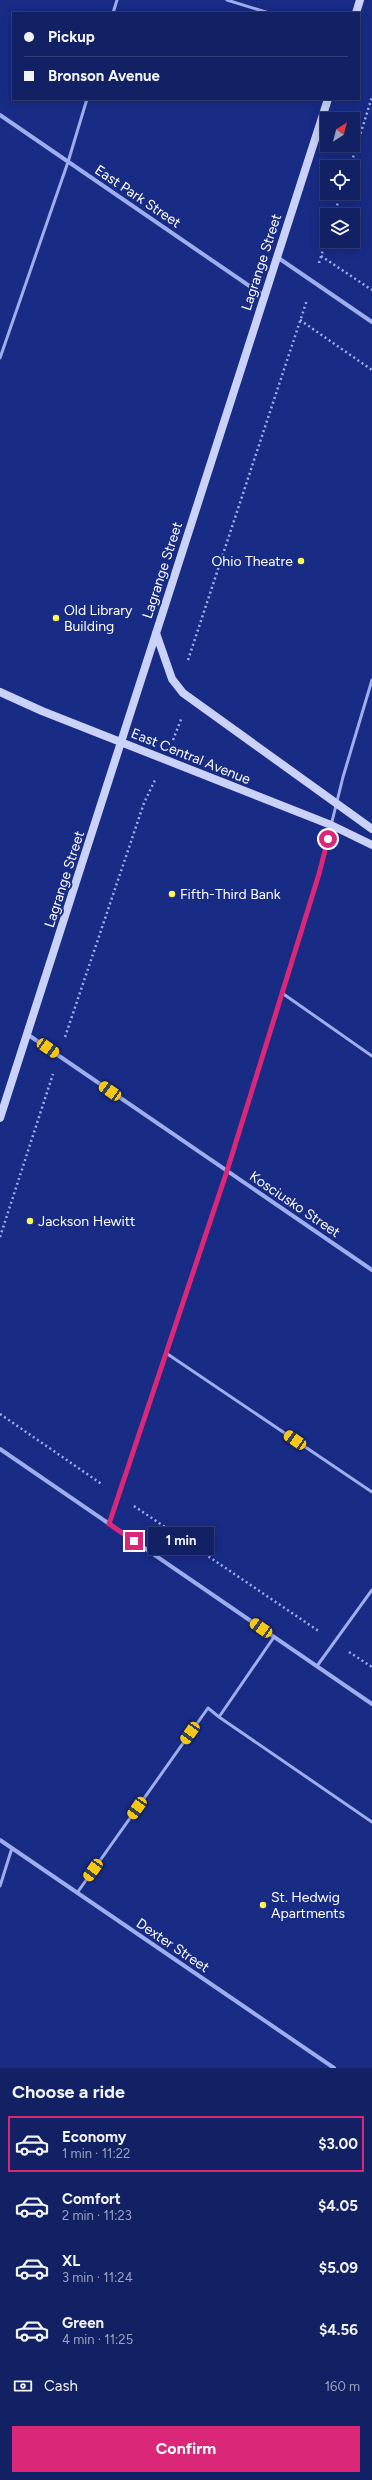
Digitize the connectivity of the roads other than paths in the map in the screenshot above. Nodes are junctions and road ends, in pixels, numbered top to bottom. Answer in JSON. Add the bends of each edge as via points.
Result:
{"nodes":[{"id":1,"x":117,"y":0,"type":"edge"},
{"id":2,"x":227,"y":0,"type":"edge"},
{"id":3,"x":360,"y":0,"type":"edge"},
{"id":4,"x":114,"y":12,"type":"edge"},
{"id":5,"x":266,"y":12,"type":"edge"},
{"id":6,"x":356,"y":12,"type":"edge"},
{"id":7,"x":87,"y":100,"type":"edge"},
{"id":8,"x":328,"y":100,"type":"edge"},
{"id":9,"x":0,"y":115,"type":"edge"},
{"id":10,"x":68,"y":162,"type":"junction"},
{"id":11,"x":277,"y":257,"type":"junction"},
{"id":12,"x":264,"y":296,"type":"junction"},
{"id":13,"x":372,"y":322,"type":"edge"},
{"id":14,"x":0,"y":358,"type":"edge"},
{"id":15,"x":156,"y":633,"type":"junction"},
{"id":16,"x":372,"y":680,"type":"edge"},
{"id":17,"x":0,"y":692,"type":"edge"},
{"id":18,"x":121,"y":742,"type":"junction"},
{"id":19,"x":336,"y":802,"type":"junction"},
{"id":20,"x":331,"y":825,"type":"junction"},
{"id":21,"x":372,"y":829,"type":"edge"},
{"id":22,"x":372,"y":845,"type":"edge"},
{"id":23,"x":282,"y":993,"type":"junction"},
{"id":24,"x":27,"y":1034,"type":"junction"},
{"id":25,"x":372,"y":1056,"type":"edge"},
{"id":26,"x":0,"y":1118,"type":"edge"},
{"id":27,"x":227,"y":1171,"type":"junction"},
{"id":28,"x":372,"y":1270,"type":"edge"},
{"id":29,"x":166,"y":1353,"type":"junction"},
{"id":30,"x":0,"y":1449,"type":"edge"},
{"id":31,"x":372,"y":1492,"type":"edge"},
{"id":32,"x":109,"y":1524,"type":"junction"},
{"id":33,"x":372,"y":1590,"type":"edge"},
{"id":34,"x":274,"y":1637,"type":"junction"},
{"id":35,"x":317,"y":1666,"type":"junction"},
{"id":36,"x":372,"y":1704,"type":"edge"},
{"id":37,"x":219,"y":1717,"type":"junction"},
{"id":38,"x":372,"y":1822,"type":"edge"},
{"id":39,"x":0,"y":1840,"type":"edge"},
{"id":40,"x":12,"y":1848,"type":"junction"},
{"id":41,"x":0,"y":1886,"type":"edge"},
{"id":42,"x":77,"y":1893,"type":"junction"},
{"id":43,"x":334,"y":2068,"type":"edge"}],
"edges":[{"from":1,"to":4,"type":"lane"},
{"from":2,"to":5,"type":"lane"},
{"from":3,"to":6,"type":"main road"},
{"from":7,"to":10,"type":"lane"},
{"from":8,"to":11,"type":"main road","name":"Lagrange Street"},
{"from":9,"to":10,"type":"street","name":"East Park Street"},
{"from":10,"to":12,"type":"street","name":"East Park Street"},
{"from":10,"to":14,"type":"lane"},
{"from":11,"to":12,"type":"main road","name":"Lagrange Street"},
{"from":11,"to":13,"type":"street"},
{"from":12,"to":15,"type":"main road","name":"Lagrange Street"},
{"from":15,"to":18,"type":"main road","name":"Lagrange Street"},
{"from":15,"to":19,"type":"main road","via":[[172,679],[183,692]]},
{"from":16,"to":19,"type":"lane"},
{"from":17,"to":18,"type":"main road","name":"East Central Avenue"},
{"from":18,"to":20,"type":"main road","name":"East Central Avenue"},
{"from":18,"to":24,"type":"main road","name":"Lagrange Street"},
{"from":19,"to":20,"type":"lane"},
{"from":19,"to":21,"type":"main road"},
{"from":20,"to":22,"type":"main road","name":"East Central Avenue"},
{"from":20,"to":23,"type":"lane","via":[[319,874]]},
{"from":23,"to":25,"type":"lane"},
{"from":23,"to":27,"type":"lane"},
{"from":24,"to":26,"type":"main road","name":"Lagrange Street"},
{"from":24,"to":27,"type":"street","name":"Kosciusko Street"},
{"from":27,"to":28,"type":"street","name":"Kosciusko Street"},
{"from":27,"to":29,"type":"lane"},
{"from":29,"to":31,"type":"lane"},
{"from":29,"to":32,"type":"lane"},
{"from":30,"to":32,"type":"street"},
{"from":32,"to":34,"type":"street"},
{"from":33,"to":35,"type":"lane"},
{"from":34,"to":35,"type":"street"},
{"from":34,"to":37,"type":"lane"},
{"from":35,"to":36,"type":"street"},
{"from":37,"to":38,"type":"lane"},
{"from":37,"to":42,"type":"lane","via":[[208,1708]]},
{"from":39,"to":40,"type":"street","name":"Dexter Street"},
{"from":40,"to":41,"type":"lane"},
{"from":40,"to":42,"type":"street","name":"Dexter Street"},
{"from":42,"to":43,"type":"street","name":"Dexter Street"}]}
